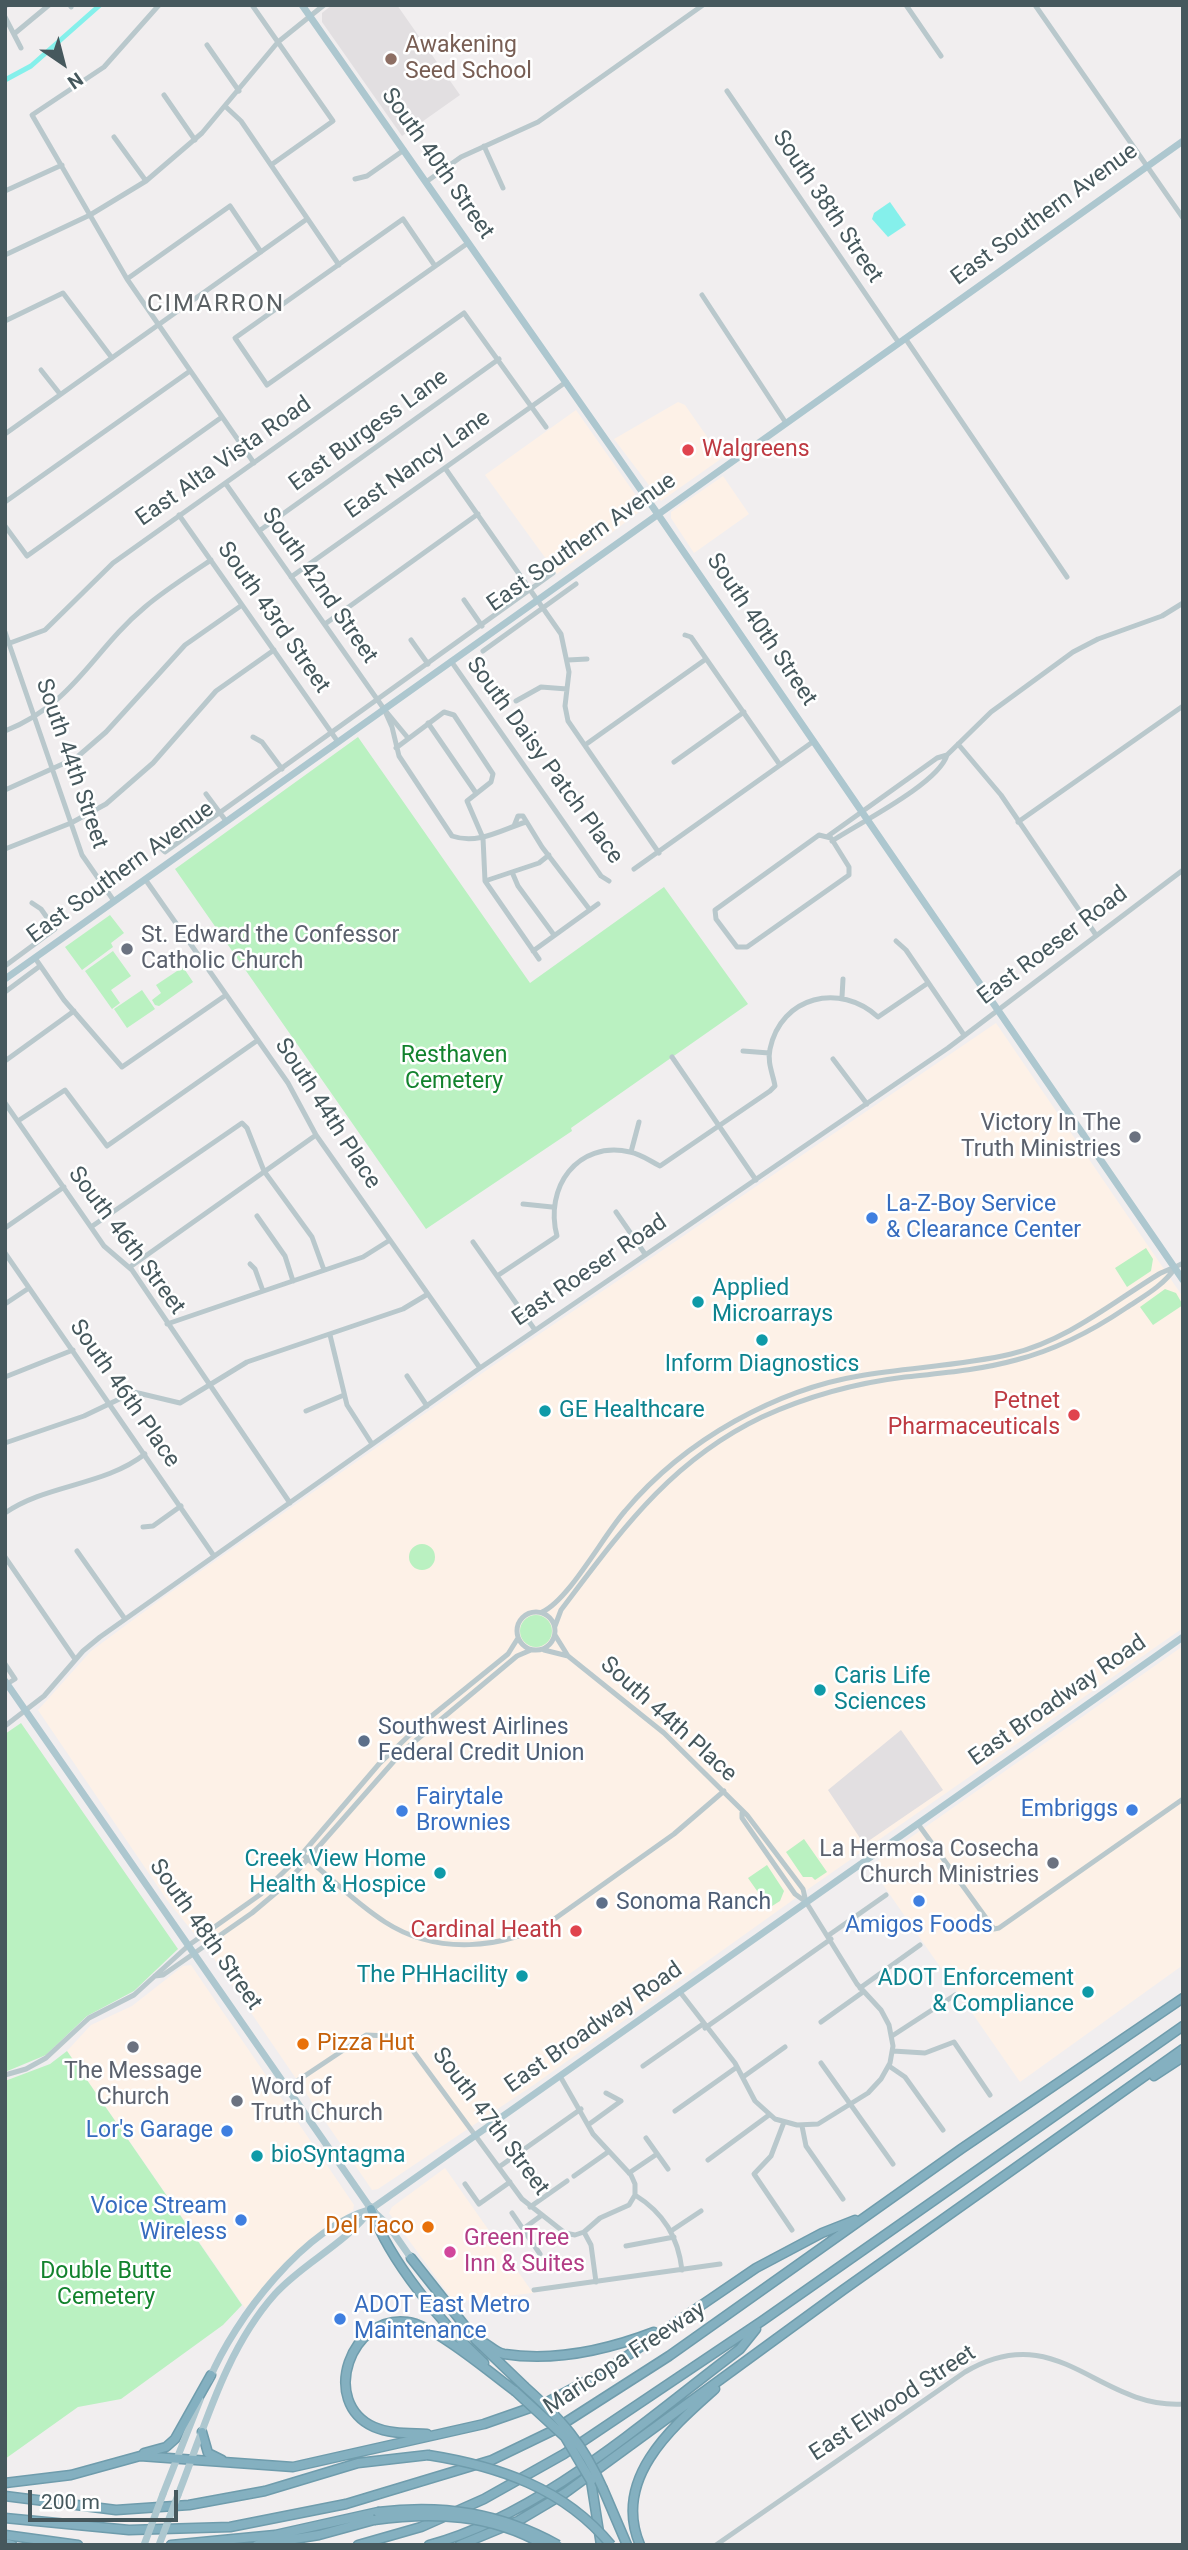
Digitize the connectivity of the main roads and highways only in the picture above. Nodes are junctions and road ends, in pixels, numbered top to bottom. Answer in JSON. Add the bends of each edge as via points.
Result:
{"nodes":[{"id":1,"x":302,"y":5,"type":"edge"},
{"id":2,"x":1183,"y":141,"type":"edge"},
{"id":3,"x":657,"y":513,"type":"junction"},
{"id":4,"x":5,"y":979,"type":"edge"},
{"id":5,"x":1183,"y":1280,"type":"edge"},
{"id":6,"x":1183,"y":1637,"type":"edge"},
{"id":7,"x":6,"y":1682,"type":"edge"},
{"id":8,"x":1183,"y":1998,"type":"edge"},
{"id":9,"x":1183,"y":2026,"type":"edge"},
{"id":10,"x":1183,"y":2049,"type":"edge"},
{"id":11,"x":1183,"y":2057,"type":"edge"},
{"id":12,"x":1114,"y":2097,"type":"junction"},
{"id":13,"x":371,"y":2209,"type":"junction"},
{"id":14,"x":868,"y":2216,"type":"junction"},
{"id":15,"x":411,"y":2258,"type":"joint"},
{"id":16,"x":762,"y":2321,"type":"junction"},
{"id":17,"x":666,"y":2328,"type":"junction"},
{"id":18,"x":476,"y":2340,"type":"junction"},
{"id":19,"x":748,"y":2361,"type":"junction"},
{"id":20,"x":211,"y":2375,"type":"junction"},
{"id":21,"x":515,"y":2391,"type":"junction"},
{"id":22,"x":202,"y":2432,"type":"junction"},
{"id":23,"x":436,"y":2434,"type":"junction"},
{"id":24,"x":130,"y":2458,"type":"junction"},
{"id":25,"x":177,"y":2459,"type":"junction"},
{"id":26,"x":192,"y":2461,"type":"junction"},
{"id":27,"x":235,"y":2465,"type":"junction"},
{"id":28,"x":5,"y":2483,"type":"edge"},
{"id":29,"x":5,"y":2496,"type":"edge"},
{"id":30,"x":376,"y":2516,"type":"junction"},
{"id":31,"x":5,"y":2518,"type":"edge"},
{"id":32,"x":5,"y":2535,"type":"edge"},
{"id":33,"x":5,"y":2543,"type":"edge"},
{"id":34,"x":12,"y":2545,"type":"edge"},
{"id":35,"x":78,"y":2545,"type":"edge"},
{"id":36,"x":144,"y":2545,"type":"edge"},
{"id":37,"x":159,"y":2545,"type":"edge"},
{"id":38,"x":171,"y":2545,"type":"edge"},
{"id":39,"x":257,"y":2545,"type":"edge"},
{"id":40,"x":358,"y":2545,"type":"edge"},
{"id":41,"x":429,"y":2545,"type":"edge"},
{"id":42,"x":460,"y":2545,"type":"edge"},
{"id":43,"x":544,"y":2545,"type":"edge"},
{"id":44,"x":558,"y":2545,"type":"edge"},
{"id":45,"x":601,"y":2545,"type":"edge"},
{"id":46,"x":611,"y":2545,"type":"edge"},
{"id":47,"x":627,"y":2545,"type":"edge"},
{"id":48,"x":640,"y":2545,"type":"edge"}],
"edges":[{"from":1,"to":3,"type":"main road","name":"South 40th Street"},
{"from":2,"to":3,"type":"main road","name":"East Southern Avenue"},
{"from":3,"to":4,"type":"main road","name":"East Southern Avenue"},
{"from":3,"to":5,"type":"main road","name":"South 40th Street"},
{"from":6,"to":13,"type":"main road","name":"East Broadway Road"},
{"from":7,"to":13,"type":"main road","name":"South 48th Street"},
{"from":8,"to":14,"type":"highway","name":"Maricopa Freeway"},
{"from":9,"to":16,"type":"highway","name":"Maricopa Freeway"},
{"from":10,"to":12,"type":"highway"},
{"from":11,"to":12,"type":"highway"},
{"from":12,"to":19,"type":"highway"},
{"from":13,"to":15,"type":"main road","name":"South 48th Street"},
{"from":13,"to":20,"type":"main road","name":"East Broadway Road","via":[[355,2213],[285,2268],[240,2320]]},
{"from":13,"to":21,"type":"highway","name":"South 48th Street","via":[[379,2232],[444,2324]]},
{"from":13,"to":22,"type":"main road","via":[[361,2223],[292,2277],[264,2308],[237,2351]]},
{"from":14,"to":17,"type":"highway","via":[[822,2233],[756,2268]]},
{"from":14,"to":31,"type":"highway","name":"Maricopa Freeway","via":[[604,2399],[492,2460],[346,2504],[230,2527],[129,2530]]},
{"from":15,"to":18,"type":"highway","name":"South 48th Street"},
{"from":16,"to":40,"type":"highway","name":"Maricopa Freeway","via":[[603,2430],[484,2499],[421,2527]]},
{"from":16,"to":41,"type":"highway","via":[[740,2349],[539,2496],[511,2513]]},
{"from":17,"to":18,"type":"highway","via":[[624,2343],[560,2355],[504,2354]]},
{"from":17,"to":23,"type":"highway","via":[[605,2371],[547,2402],[484,2424]]},
{"from":18,"to":47,"type":"highway","name":"South 48th Street","bridge":true,"via":[[573,2434],[588,2455]]},
{"from":19,"to":42,"type":"highway","via":[[565,2493],[518,2521]]},
{"from":19,"to":48,"type":"highway","via":[[652,2451],[637,2485],[634,2515]]},
{"from":20,"to":24,"type":"highway","via":[[171,2444]]},
{"from":20,"to":25,"type":"main road","name":"East Broadway Road"},
{"from":21,"to":23,"type":"highway","via":[[430,2330],[410,2322],[392,2322],[371,2330],[348,2359],[345,2377],[354,2408],[375,2427]]},
{"from":21,"to":45,"type":"highway","name":"South 48th Street","bridge":true,"via":[[565,2437],[591,2482]]},
{"from":22,"to":26,"type":"main road"},
{"from":22,"to":27,"type":"highway","via":[[208,2453]]},
{"from":23,"to":27,"type":"highway","via":[[293,2467]]},
{"from":24,"to":25,"type":"highway"},
{"from":24,"to":28,"type":"highway","via":[[71,2475]]},
{"from":25,"to":26,"type":"highway"},
{"from":25,"to":36,"type":"main road","name":"East Broadway Road","bridge":true},
{"from":26,"to":27,"type":"highway"},
{"from":26,"to":37,"type":"main road","bridge":true},
{"from":29,"to":46,"type":"highway","bridge":true,"via":[[116,2510],[189,2505],[265,2491],[358,2463],[428,2455],[505,2472],[543,2488]]},
{"from":30,"to":38,"type":"highway","via":[[275,2535]]},
{"from":30,"to":39,"type":"highway","via":[[319,2535]]},
{"from":30,"to":43,"type":"highway","bridge":true,"via":[[461,2516],[496,2524]]},
{"from":30,"to":44,"type":"highway","bridge":true,"via":[[440,2508],[468,2512],[509,2521]]},
{"from":32,"to":35,"type":"highway"},
{"from":33,"to":34,"type":"highway"}]}
